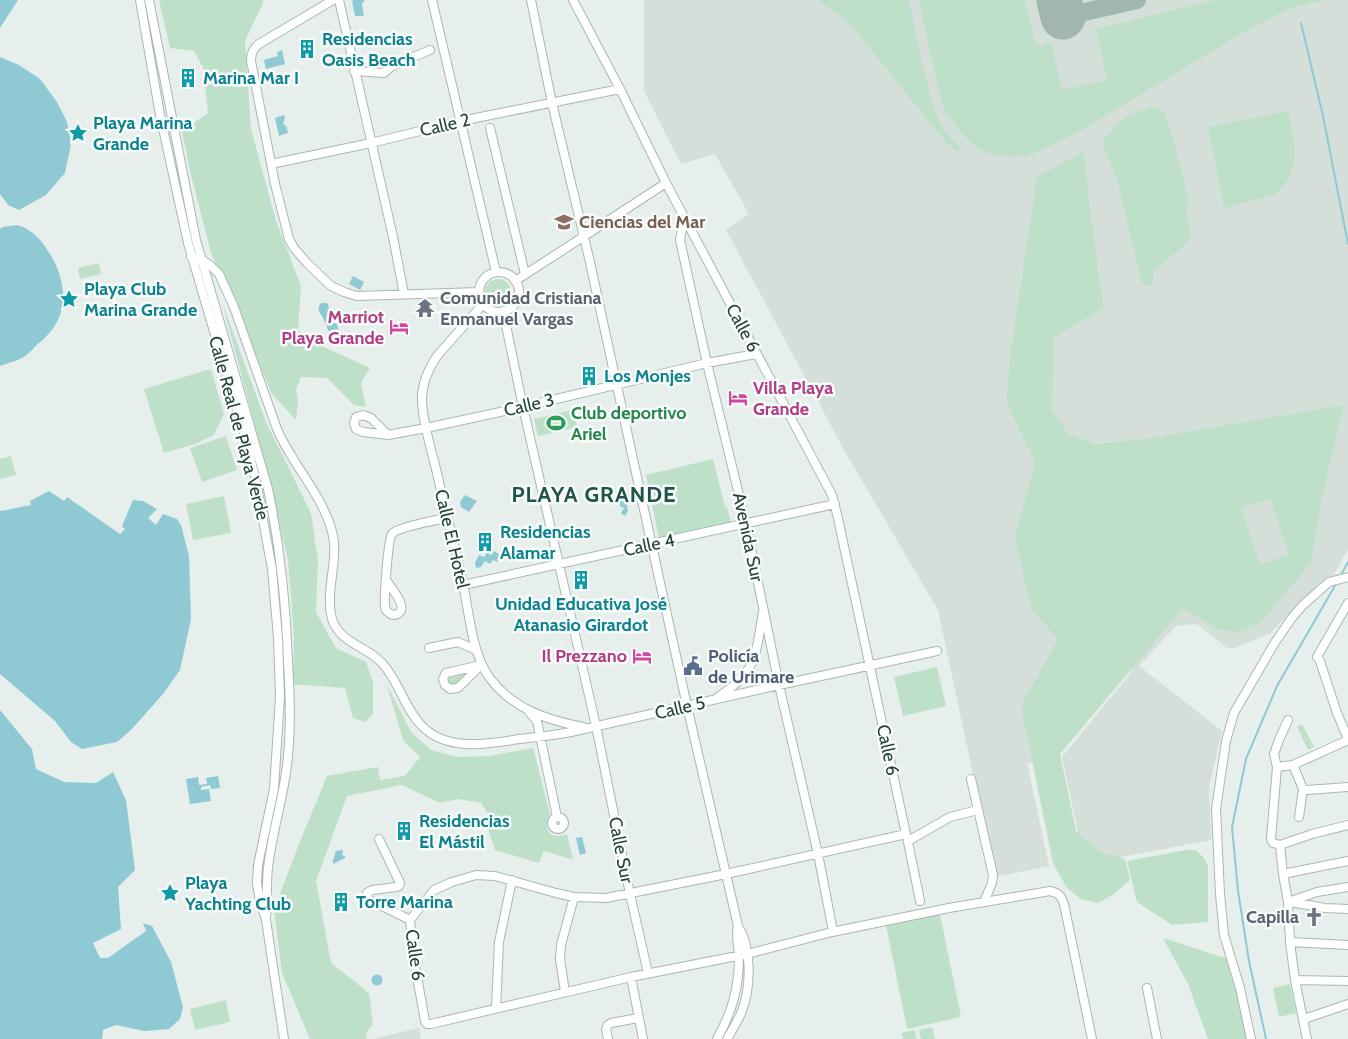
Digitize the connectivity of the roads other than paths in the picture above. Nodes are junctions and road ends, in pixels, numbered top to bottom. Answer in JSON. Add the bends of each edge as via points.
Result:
{"nodes":[{"id":1,"x":140,"y":0,"type":"edge"},
{"id":2,"x":149,"y":0,"type":"edge"},
{"id":3,"x":333,"y":0,"type":"edge"},
{"id":4,"x":339,"y":0,"type":"edge"},
{"id":5,"x":432,"y":0,"type":"edge"},
{"id":6,"x":531,"y":0,"type":"edge"},
{"id":7,"x":572,"y":0,"type":"edge"},
{"id":8,"x":430,"y":50,"type":"dead end"},
{"id":9,"x":160,"y":54,"type":"junction"},
{"id":10,"x":149,"y":56,"type":"junction"},
{"id":11,"x":354,"y":71,"type":"junction"},
{"id":12,"x":620,"y":89,"type":"junction"},
{"id":13,"x":552,"y":103,"type":"junction"},
{"id":14,"x":159,"y":108,"type":"junction"},
{"id":15,"x":170,"y":108,"type":"junction"},
{"id":16,"x":461,"y":121,"type":"junction"},
{"id":17,"x":490,"y":128,"type":"dead end"},
{"id":18,"x":371,"y":142,"type":"junction"},
{"id":19,"x":271,"y":164,"type":"junction"},
{"id":20,"x":666,"y":183,"type":"junction"},
{"id":21,"x":687,"y":222,"type":"junction"},
{"id":22,"x":583,"y":238,"type":"junction"},
{"id":23,"x":196,"y":240,"type":"junction"},
{"id":24,"x":188,"y":243,"type":"junction"},
{"id":25,"x":191,"y":257,"type":"junction"},
{"id":26,"x":201,"y":260,"type":"junction"},
{"id":27,"x":496,"y":272,"type":"junction"},
{"id":28,"x":525,"y":274,"type":"junction"},
{"id":29,"x":515,"y":281,"type":"junction"},
{"id":30,"x":479,"y":292,"type":"junction"},
{"id":31,"x":404,"y":294,"type":"junction"},
{"id":32,"x":483,"y":304,"type":"junction"},
{"id":33,"x":503,"y":311,"type":"junction"},
{"id":34,"x":756,"y":354,"type":"junction"},
{"id":35,"x":232,"y":362,"type":"junction"},
{"id":36,"x":707,"y":363,"type":"junction"},
{"id":37,"x":223,"y":364,"type":"junction"},
{"id":38,"x":617,"y":385,"type":"junction"},
{"id":39,"x":243,"y":400,"type":"junction"},
{"id":40,"x":234,"y":402,"type":"junction"},
{"id":41,"x":523,"y":407,"type":"junction"},
{"id":42,"x":426,"y":428,"type":"junction"},
{"id":43,"x":388,"y":435,"type":"dead end"},
{"id":44,"x":250,"y":439,"type":"junction"},
{"id":45,"x":265,"y":479,"type":"junction"},
{"id":46,"x":256,"y":481,"type":"junction"},
{"id":47,"x":835,"y":504,"type":"junction"},
{"id":48,"x":274,"y":517,"type":"junction"},
{"id":49,"x":264,"y":518,"type":"junction"},
{"id":50,"x":447,"y":518,"type":"junction"},
{"id":51,"x":746,"y":524,"type":"junction"},
{"id":52,"x":652,"y":544,"type":"junction"},
{"id":53,"x":280,"y":556,"type":"junction"},
{"id":54,"x":270,"y":558,"type":"junction"},
{"id":55,"x":560,"y":564,"type":"junction"},
{"id":56,"x":1348,"y":577,"type":"edge"},
{"id":57,"x":386,"y":580,"type":"dead end"},
{"id":58,"x":463,"y":585,"type":"junction"},
{"id":59,"x":274,"y":598,"type":"junction"},
{"id":60,"x":285,"y":598,"type":"junction"},
{"id":61,"x":1348,"y":602,"type":"edge"},
{"id":62,"x":763,"y":607,"type":"junction"},
{"id":63,"x":278,"y":637,"type":"junction"},
{"id":64,"x":287,"y":637,"type":"junction"},
{"id":65,"x":430,"y":648,"type":"dead end"},
{"id":66,"x":476,"y":650,"type":"junction"},
{"id":67,"x":937,"y":651,"type":"dead end"},
{"id":68,"x":482,"y":665,"type":"junction"},
{"id":69,"x":870,"y":666,"type":"junction"},
{"id":70,"x":779,"y":685,"type":"junction"},
{"id":71,"x":280,"y":697,"type":"junction"},
{"id":72,"x":290,"y":698,"type":"junction"},
{"id":73,"x":712,"y":700,"type":"junction"},
{"id":74,"x":687,"y":706,"type":"junction"},
{"id":75,"x":527,"y":710,"type":"junction"},
{"id":76,"x":1288,"y":720,"type":"dead end"},
{"id":77,"x":592,"y":727,"type":"junction"},
{"id":78,"x":540,"y":738,"type":"junction"},
{"id":79,"x":1348,"y":739,"type":"edge"},
{"id":80,"x":1294,"y":765,"type":"junction"},
{"id":81,"x":1277,"y":767,"type":"junction"},
{"id":82,"x":971,"y":778,"type":"dead end"},
{"id":83,"x":1348,"y":787,"type":"edge"},
{"id":84,"x":1303,"y":789,"type":"junction"},
{"id":85,"x":978,"y":810,"type":"junction"},
{"id":86,"x":557,"y":817,"type":"dead end"},
{"id":87,"x":1299,"y":817,"type":"dead end"},
{"id":88,"x":1348,"y":825,"type":"edge"},
{"id":89,"x":907,"y":838,"type":"junction"},
{"id":90,"x":379,"y":839,"type":"dead end"},
{"id":91,"x":1280,"y":845,"type":"junction"},
{"id":92,"x":818,"y":854,"type":"junction"},
{"id":93,"x":1348,"y":861,"type":"edge"},
{"id":94,"x":726,"y":874,"type":"junction"},
{"id":95,"x":1282,"y":874,"type":"junction"},
{"id":96,"x":512,"y":880,"type":"junction"},
{"id":97,"x":1348,"y":887,"type":"edge"},
{"id":98,"x":630,"y":894,"type":"junction"},
{"id":99,"x":574,"y":896,"type":"junction"},
{"id":100,"x":920,"y":901,"type":"dead end"},
{"id":101,"x":984,"y":902,"type":"junction"},
{"id":102,"x":1288,"y":902,"type":"junction"},
{"id":103,"x":1348,"y":909,"type":"edge"},
{"id":104,"x":266,"y":920,"type":"junction"},
{"id":105,"x":410,"y":920,"type":"junction"},
{"id":106,"x":832,"y":926,"type":"dead end"},
{"id":107,"x":1290,"y":942,"type":"junction"},
{"id":108,"x":1348,"y":945,"type":"edge"},
{"id":109,"x":743,"y":955,"type":"junction"},
{"id":110,"x":648,"y":973,"type":"junction"},
{"id":111,"x":631,"y":977,"type":"junction"},
{"id":112,"x":1295,"y":980,"type":"junction"},
{"id":113,"x":1348,"y":981,"type":"edge"},
{"id":114,"x":1148,"y":988,"type":"dead end"},
{"id":115,"x":565,"y":992,"type":"junction"},
{"id":116,"x":1348,"y":1004,"type":"edge"},
{"id":117,"x":496,"y":1008,"type":"junction"},
{"id":118,"x":638,"y":1018,"type":"junction"},
{"id":119,"x":1304,"y":1019,"type":"junction"},
{"id":120,"x":284,"y":1039,"type":"edge"},
{"id":121,"x":608,"y":1039,"type":"edge"},
{"id":122,"x":643,"y":1039,"type":"edge"},
{"id":123,"x":717,"y":1039,"type":"edge"},
{"id":124,"x":727,"y":1039,"type":"edge"},
{"id":125,"x":1092,"y":1039,"type":"edge"},
{"id":126,"x":1158,"y":1039,"type":"edge"},
{"id":127,"x":1251,"y":1039,"type":"edge"},
{"id":128,"x":1308,"y":1039,"type":"edge"}],
"edges":[{"from":1,"to":10,"type":"street","name":"Calle Real de Playa Verde"},
{"from":2,"to":9,"type":"street","name":"Calle Real de Playa Verde"},
{"from":3,"to":19,"type":"street","via":[[259,44],[251,54]]},
{"from":4,"to":11,"type":"street"},
{"from":5,"to":16,"type":"street"},
{"from":6,"to":13,"type":"street"},
{"from":7,"to":12,"type":"street","name":"Calle 6"},
{"from":8,"to":11,"type":"street","via":[[392,66],[384,73]]},
{"from":9,"to":10,"type":"street"},
{"from":9,"to":15,"type":"street","name":"Calle Real de Playa Verde"},
{"from":10,"to":14,"type":"street","name":"Calle Real de Playa Verde"},
{"from":11,"to":18,"type":"street"},
{"from":12,"to":13,"type":"street","name":"Calle 2"},
{"from":12,"to":20,"type":"street","name":"Calle 6"},
{"from":13,"to":16,"type":"street","name":"Calle 2"},
{"from":13,"to":22,"type":"street"},
{"from":14,"to":15,"type":"street"},
{"from":14,"to":24,"type":"street","name":"Calle Real de Playa Verde"},
{"from":15,"to":23,"type":"street","name":"Calle Real de Playa Verde"},
{"from":16,"to":18,"type":"street","name":"Calle 2"},
{"from":16,"to":27,"type":"street"},
{"from":17,"to":28,"type":"street"},
{"from":18,"to":19,"type":"street","name":"Calle 2"},
{"from":18,"to":31,"type":"street"},
{"from":19,"to":31,"type":"street","via":[[289,239],[307,263],[331,286],[344,292],[357,296]]},
{"from":20,"to":21,"type":"street","name":"Calle 6"},
{"from":20,"to":22,"type":"street"},
{"from":21,"to":34,"type":"street","name":"Calle 6"},
{"from":21,"to":36,"type":"street","name":"Avenida Sur","via":[[680,240]]},
{"from":22,"to":28,"type":"street"},
{"from":22,"to":38,"type":"street"},
{"from":23,"to":24,"type":"street"},
{"from":23,"to":26,"type":"street","name":"Calle Real de Playa Verde"},
{"from":24,"to":25,"type":"street","name":"Calle Real de Playa Verde"},
{"from":25,"to":26,"type":"street"},
{"from":25,"to":37,"type":"street","name":"Calle Real de Playa Verde"},
{"from":26,"to":35,"type":"street","name":"Calle Real de Playa Verde"},
{"from":26,"to":78,"type":"street","name":"Calle 5","via":[[211,266],[222,280],[277,429],[317,496],[332,530],[334,557],[330,602],[337,629],[386,668],[412,714],[434,736],[469,744]]},
{"from":27,"to":29,"type":"street","via":[[510,275]]},
{"from":27,"to":30,"type":"street","via":[[484,279]]},
{"from":28,"to":29,"type":"street"},
{"from":29,"to":33,"type":"street","via":[[519,293],[517,299],[514,305]]},
{"from":30,"to":31,"type":"street"},
{"from":30,"to":32,"type":"street"},
{"from":32,"to":33,"type":"street","via":[[492,310]]},
{"from":32,"to":42,"type":"street","name":"Calle El Hotel","via":[[437,356],[426,374],[422,400]]},
{"from":33,"to":41,"type":"street","name":"Calle Sur"},
{"from":34,"to":36,"type":"street","name":"Calle 3"},
{"from":34,"to":47,"type":"street","name":"Calle 6"},
{"from":35,"to":37,"type":"street"},
{"from":35,"to":39,"type":"street","name":"Calle Real de Playa Verde"},
{"from":36,"to":38,"type":"street","name":"Calle 3"},
{"from":36,"to":51,"type":"street","name":"Avenida Sur"},
{"from":37,"to":40,"type":"street","name":"Calle Real de Playa Verde"},
{"from":38,"to":41,"type":"street","name":"Calle 3"},
{"from":38,"to":52,"type":"street"},
{"from":39,"to":40,"type":"street"},
{"from":39,"to":44,"type":"street","name":"Calle Real de Playa Verde"},
{"from":40,"to":44,"type":"street","name":"Calle Real de Playa Verde"},
{"from":41,"to":42,"type":"street","name":"Calle 3"},
{"from":41,"to":55,"type":"street","name":"Calle Sur"},
{"from":42,"to":43,"type":"street","name":"Calle 3"},
{"from":42,"to":50,"type":"street","name":"Calle El Hotel"},
{"from":44,"to":45,"type":"street","name":"Calle Real de Playa Verde"},
{"from":44,"to":46,"type":"street","name":"Calle Real de Playa Verde"},
{"from":45,"to":46,"type":"street"},
{"from":45,"to":48,"type":"street","name":"Calle Real de Playa Verde"},
{"from":46,"to":49,"type":"street","name":"Calle Real de Playa Verde"},
{"from":47,"to":51,"type":"street","name":"Calle 4"},
{"from":47,"to":69,"type":"street","name":"Calle 6"},
{"from":48,"to":49,"type":"street"},
{"from":48,"to":53,"type":"street","name":"Calle Real de Playa Verde"},
{"from":49,"to":54,"type":"street","name":"Calle Real de Playa Verde"},
{"from":50,"to":57,"type":"street","via":[[399,529],[392,534]]},
{"from":50,"to":58,"type":"street","name":"Calle El Hotel"},
{"from":51,"to":52,"type":"street","name":"Calle 4"},
{"from":51,"to":62,"type":"street","name":"Avenida Sur"},
{"from":52,"to":55,"type":"street","name":"Calle 4"},
{"from":52,"to":74,"type":"street"},
{"from":53,"to":54,"type":"street"},
{"from":53,"to":60,"type":"street","name":"Calle Real de Playa Verde"},
{"from":54,"to":59,"type":"street","name":"Calle Real de Playa Verde"},
{"from":55,"to":58,"type":"street","name":"Calle 4"},
{"from":55,"to":77,"type":"street","name":"Calle Sur"},
{"from":56,"to":127,"type":"street","via":[[1329,582],[1302,606],[1274,644],[1234,713],[1226,741],[1216,808],[1220,894],[1224,935]]},
{"from":58,"to":66,"type":"street","name":"Calle El Hotel"},
{"from":59,"to":60,"type":"street"},
{"from":59,"to":63,"type":"street","name":"Calle Real de Playa Verde"},
{"from":60,"to":64,"type":"street","name":"Calle Real de Playa Verde"},
{"from":61,"to":79,"type":"street","via":[[1317,657]]},
{"from":62,"to":70,"type":"street","name":"Avenida Sur"},
{"from":62,"to":73,"type":"street","via":[[754,660],[731,688]]},
{"from":63,"to":64,"type":"street"},
{"from":63,"to":71,"type":"street","name":"Calle Real de Playa Verde"},
{"from":64,"to":72,"type":"street","name":"Calle Real de Playa Verde"},
{"from":65,"to":66,"type":"street","via":[[458,642]]},
{"from":66,"to":68,"type":"street","name":"Calle El Hotel"},
{"from":67,"to":69,"type":"street","name":"Calle 5"},
{"from":68,"to":68,"type":"street","via":[[449,672],[444,677],[445,685],[450,689],[456,688]]},
{"from":68,"to":75,"type":"street","name":"Calle El Hotel","via":[[497,687]]},
{"from":69,"to":70,"type":"street","name":"Calle 5"},
{"from":69,"to":89,"type":"street","name":"Calle 6"},
{"from":70,"to":73,"type":"street","name":"Calle 5"},
{"from":70,"to":92,"type":"street","name":"Avenida Sur"},
{"from":71,"to":72,"type":"street"},
{"from":71,"to":104,"type":"street","name":"Calle Real de Playa Verde","via":[[274,788],[258,865],[257,883]]},
{"from":72,"to":104,"type":"street","name":"Calle Real de Playa Verde","via":[[285,784],[268,870]]},
{"from":73,"to":74,"type":"street","name":"Calle 5"},
{"from":74,"to":77,"type":"street","name":"Calle 5"},
{"from":74,"to":94,"type":"street"},
{"from":75,"to":77,"type":"street","name":"Calle El Hotel","via":[[553,720]]},
{"from":75,"to":78,"type":"street","via":[[537,721]]},
{"from":76,"to":81,"type":"street","via":[[1274,754]]},
{"from":77,"to":78,"type":"street","name":"Calle 5"},
{"from":77,"to":98,"type":"street","name":"Calle Sur"},
{"from":78,"to":86,"type":"street"},
{"from":79,"to":80,"type":"street"},
{"from":80,"to":81,"type":"street"},
{"from":80,"to":84,"type":"street"},
{"from":81,"to":91,"type":"street","via":[[1271,839]]},
{"from":82,"to":85,"type":"street"},
{"from":83,"to":84,"type":"street"},
{"from":84,"to":87,"type":"street"},
{"from":85,"to":89,"type":"street","via":[[950,817]]},
{"from":85,"to":101,"type":"street","via":[[993,875]]},
{"from":88,"to":91,"type":"street"},
{"from":89,"to":92,"type":"street","name":"Calle 6"},
{"from":89,"to":100,"type":"street"},
{"from":90,"to":105,"type":"street","via":[[400,883],[396,887],[372,890],[367,893],[368,899]]},
{"from":91,"to":95,"type":"street"},
{"from":92,"to":94,"type":"street","name":"Calle 6"},
{"from":92,"to":106,"type":"street","name":"Avenida Sur"},
{"from":93,"to":95,"type":"street"},
{"from":94,"to":98,"type":"street","name":"Calle 6"},
{"from":94,"to":109,"type":"street","via":[[738,926],[736,934]]},
{"from":95,"to":102,"type":"street"},
{"from":96,"to":99,"type":"street","name":"Calle 6"},
{"from":96,"to":105,"type":"street","name":"Calle 6","via":[[483,875],[452,882],[434,890]]},
{"from":96,"to":117,"type":"street","via":[[499,942]]},
{"from":97,"to":102,"type":"street","via":[[1317,892]]},
{"from":98,"to":99,"type":"street","name":"Calle 6","via":[[606,898]]},
{"from":98,"to":110,"type":"street","name":"Calle Sur"},
{"from":99,"to":115,"type":"street","via":[[561,945]]},
{"from":101,"to":109,"type":"street","via":[[832,932]]},
{"from":101,"to":125,"type":"street","via":[[1050,891],[1061,896]]},
{"from":102,"to":103,"type":"street"},
{"from":102,"to":107,"type":"street"},
{"from":104,"to":120,"type":"street","name":"Calle Real de Playa Verde"},
{"from":105,"to":117,"type":"street","name":"Calle 6","via":[[414,960],[427,1024]]},
{"from":107,"to":108,"type":"street"},
{"from":107,"to":112,"type":"street"},
{"from":109,"to":110,"type":"street"},
{"from":109,"to":123,"type":"street","via":[[736,995]]},
{"from":109,"to":124,"type":"street","via":[[748,977],[745,1001]]},
{"from":110,"to":111,"type":"street"},
{"from":111,"to":115,"type":"street"},
{"from":111,"to":118,"type":"street"},
{"from":112,"to":113,"type":"street"},
{"from":112,"to":119,"type":"street"},
{"from":114,"to":126,"type":"street"},
{"from":115,"to":117,"type":"street"},
{"from":116,"to":119,"type":"street"},
{"from":118,"to":121,"type":"street","via":[[608,1025]]},
{"from":118,"to":122,"type":"street"},
{"from":119,"to":128,"type":"street"}]}
